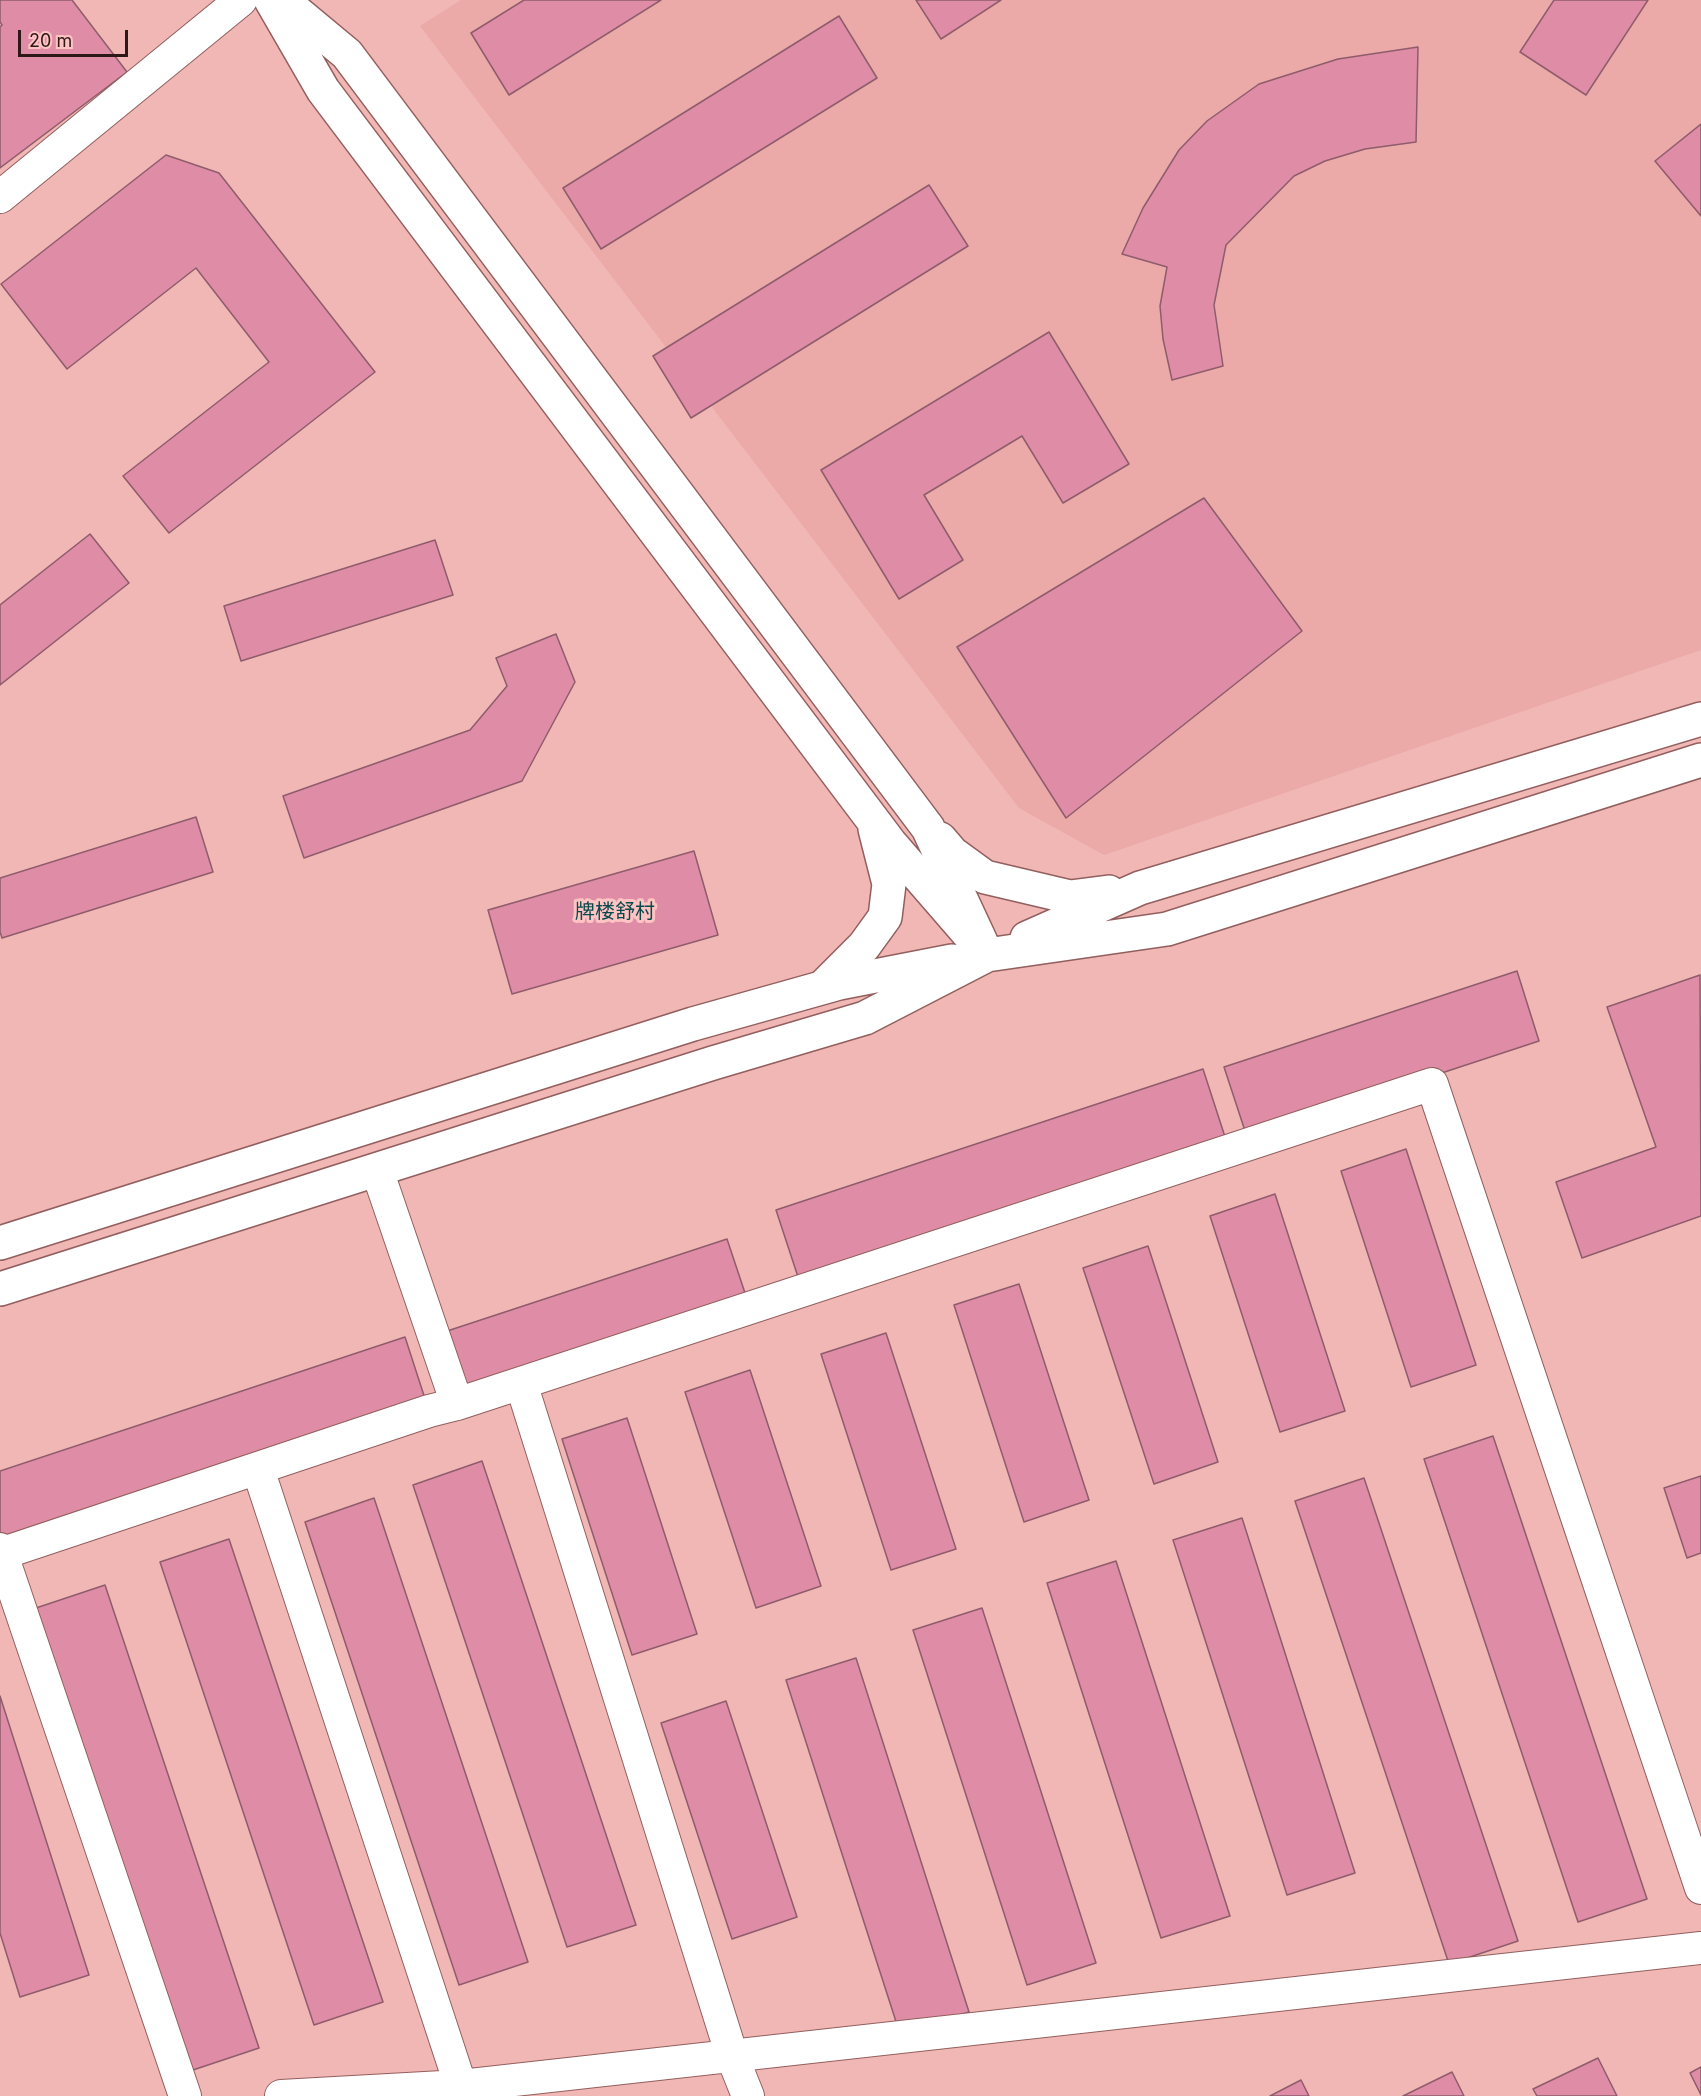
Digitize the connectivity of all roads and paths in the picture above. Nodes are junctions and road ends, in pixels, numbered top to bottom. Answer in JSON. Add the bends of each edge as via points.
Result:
{"nodes":[{"id":1,"x":241,"y":0,"type":"edge"},
{"id":2,"x":272,"y":0,"type":"edge"},
{"id":3,"x":282,"y":0,"type":"edge"},
{"id":4,"x":0,"y":196,"type":"edge"},
{"id":5,"x":1701,"y":719,"type":"edge"},
{"id":6,"x":1701,"y":760,"type":"edge"},
{"id":7,"x":915,"y":812,"type":"junction"},
{"id":8,"x":872,"y":819,"type":"junction"},
{"id":9,"x":1140,"y":888,"type":"junction"},
{"id":10,"x":987,"y":955,"type":"junction"},
{"id":11,"x":823,"y":987,"type":"junction"},
{"id":12,"x":376,"y":1170,"type":"junction"},
{"id":13,"x":0,"y":1243,"type":"edge"},
{"id":14,"x":0,"y":1289,"type":"edge"},
{"id":15,"x":521,"y":1383,"type":"junction"},
{"id":16,"x":457,"y":1404,"type":"junction"},
{"id":17,"x":258,"y":1469,"type":"junction"},
{"id":18,"x":0,"y":1552,"type":"edge"},
{"id":19,"x":1701,"y":1888,"type":"edge"},
{"id":20,"x":1701,"y":1948,"type":"edge"},
{"id":21,"x":732,"y":2056,"type":"junction"},
{"id":22,"x":462,"y":2091,"type":"edge"},
{"id":23,"x":185,"y":2096,"type":"edge"},
{"id":24,"x":281,"y":2096,"type":"edge"},
{"id":25,"x":748,"y":2096,"type":"edge"}],
"edges":[{"from":1,"to":4,"type":"street"},
{"from":2,"to":8,"type":"main road","via":[[323,90]]},
{"from":3,"to":7,"type":"main road","via":[[347,54]]},
{"from":5,"to":9,"type":"main road"},
{"from":6,"to":10,"type":"main road","via":[[1167,929]]},
{"from":7,"to":9,"type":"main road","via":[[952,853],[986,877],[1070,897]]},
{"from":7,"to":10,"type":"main road","via":[[928,828]]},
{"from":8,"to":10,"type":"main road"},
{"from":8,"to":11,"type":"main road","via":[[889,884],[885,917],[864,946]]},
{"from":9,"to":10,"type":"main road"},
{"from":10,"to":11,"type":"main road"},
{"from":10,"to":12,"type":"main road","via":[[865,1018]]},
{"from":11,"to":13,"type":"main road","via":[[693,1024]]},
{"from":12,"to":14,"type":"main road"},
{"from":12,"to":16,"type":"street"},
{"from":15,"to":16,"type":"street"},
{"from":15,"to":19,"type":"street","via":[[1432,1084]]},
{"from":15,"to":21,"type":"street"},
{"from":16,"to":17,"type":"street"},
{"from":17,"to":18,"type":"street"},
{"from":17,"to":22,"type":"street"},
{"from":18,"to":23,"type":"street"},
{"from":20,"to":21,"type":"street"},
{"from":21,"to":22,"type":"street"},
{"from":21,"to":25,"type":"street"},
{"from":22,"to":24,"type":"street"}]}
